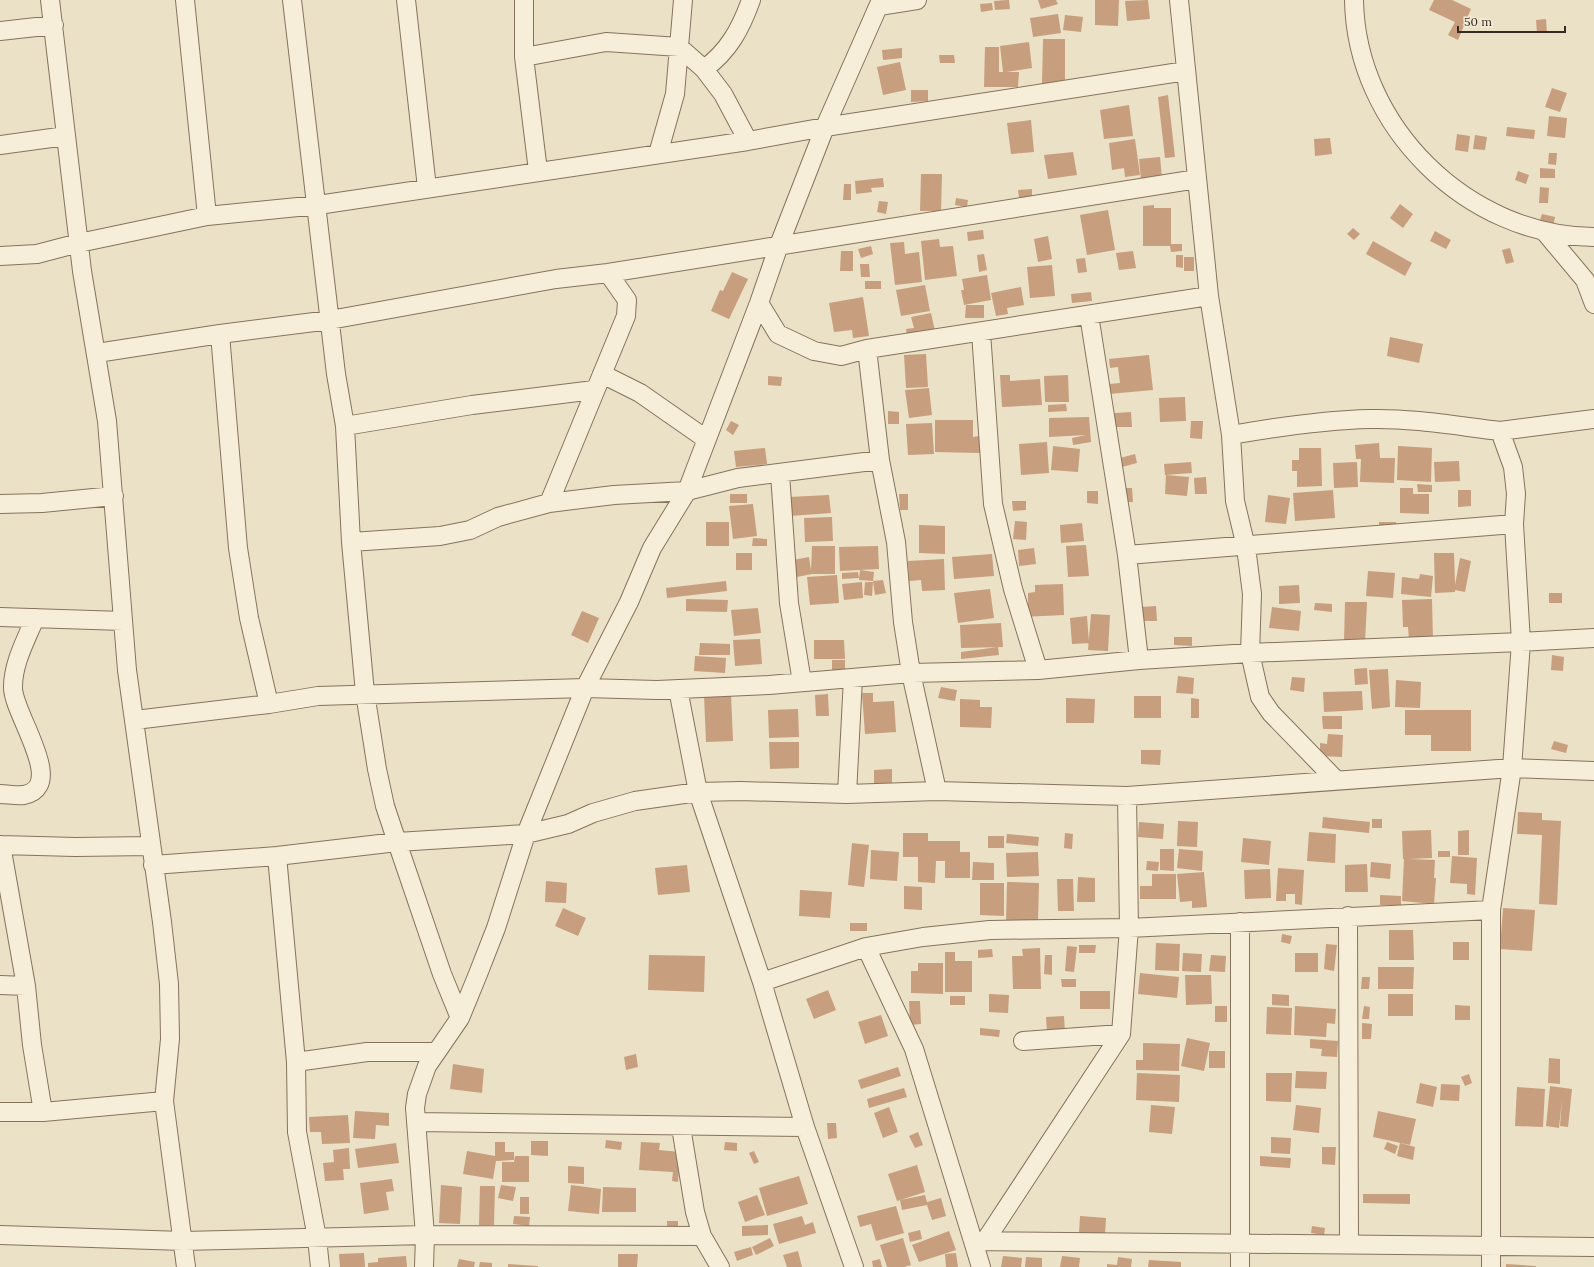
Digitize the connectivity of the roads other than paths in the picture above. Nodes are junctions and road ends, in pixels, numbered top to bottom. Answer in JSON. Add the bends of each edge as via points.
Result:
{"nodes":[{"id":1,"x":50,"y":0,"type":"edge"},
{"id":2,"x":185,"y":0,"type":"edge"},
{"id":3,"x":292,"y":0,"type":"edge"},
{"id":4,"x":406,"y":0,"type":"edge"},
{"id":5,"x":524,"y":0,"type":"edge"},
{"id":6,"x":683,"y":0,"type":"edge"},
{"id":7,"x":751,"y":0,"type":"edge"},
{"id":8,"x":917,"y":0,"type":"edge"},
{"id":9,"x":1179,"y":0,"type":"edge"},
{"id":10,"x":1354,"y":0,"type":"edge"},
{"id":11,"x":880,"y":3,"type":"edge"},
{"id":12,"x":54,"y":25,"type":"junction"},
{"id":13,"x":0,"y":31,"type":"edge"},
{"id":14,"x":679,"y":47,"type":"junction"},
{"id":15,"x":524,"y":57,"type":"junction"},
{"id":16,"x":704,"y":69,"type":"junction"},
{"id":17,"x":1186,"y":71,"type":"junction"},
{"id":18,"x":825,"y":127,"type":"junction"},
{"id":19,"x":66,"y":136,"type":"junction"},
{"id":20,"x":748,"y":141,"type":"junction"},
{"id":21,"x":0,"y":146,"type":"edge"},
{"id":22,"x":658,"y":154,"type":"junction"},
{"id":23,"x":538,"y":171,"type":"junction"},
{"id":24,"x":1197,"y":179,"type":"junction"},
{"id":25,"x":426,"y":188,"type":"junction"},
{"id":26,"x":318,"y":205,"type":"junction"},
{"id":27,"x":207,"y":216,"type":"junction"},
{"id":28,"x":1544,"y":231,"type":"junction"},
{"id":29,"x":1594,"y":237,"type":"edge"},
{"id":30,"x":79,"y":242,"type":"junction"},
{"id":31,"x":779,"y":245,"type":"junction"},
{"id":32,"x":0,"y":256,"type":"edge"},
{"id":33,"x":608,"y":273,"type":"junction"},
{"id":34,"x":1209,"y":296,"type":"junction"},
{"id":35,"x":758,"y":303,"type":"junction"},
{"id":36,"x":1594,"y":304,"type":"edge"},
{"id":37,"x":1089,"y":315,"type":"junction"},
{"id":38,"x":330,"y":320,"type":"junction"},
{"id":39,"x":981,"y":332,"type":"junction"},
{"id":40,"x":220,"y":334,"type":"junction"},
{"id":41,"x":867,"y":349,"type":"junction"},
{"id":42,"x":97,"y":353,"type":"junction"},
{"id":43,"x":598,"y":382,"type":"junction"},
{"id":44,"x":1594,"y":419,"type":"edge"},
{"id":45,"x":345,"y":426,"type":"junction"},
{"id":46,"x":1500,"y":431,"type":"junction"},
{"id":47,"x":1231,"y":435,"type":"junction"},
{"id":48,"x":706,"y":439,"type":"junction"},
{"id":49,"x":880,"y":460,"type":"junction"},
{"id":50,"x":780,"y":474,"type":"junction"},
{"id":51,"x":687,"y":491,"type":"junction"},
{"id":52,"x":114,"y":496,"type":"junction"},
{"id":53,"x":549,"y":503,"type":"junction"},
{"id":54,"x":0,"y":504,"type":"edge"},
{"id":55,"x":1514,"y":524,"type":"junction"},
{"id":56,"x":351,"y":542,"type":"junction"},
{"id":57,"x":1246,"y":547,"type":"junction"},
{"id":58,"x":1127,"y":555,"type":"junction"},
{"id":59,"x":0,"y":617,"type":"edge"},
{"id":60,"x":36,"y":618,"type":"junction"},
{"id":61,"x":122,"y":621,"type":"junction"},
{"id":62,"x":1594,"y":638,"type":"edge"},
{"id":63,"x":1521,"y":642,"type":"junction"},
{"id":64,"x":1250,"y":653,"type":"junction"},
{"id":65,"x":1139,"y":660,"type":"junction"},
{"id":66,"x":1038,"y":670,"type":"junction"},
{"id":67,"x":911,"y":673,"type":"junction"},
{"id":68,"x":853,"y":678,"type":"junction"},
{"id":69,"x":802,"y":682,"type":"junction"},
{"id":70,"x":585,"y":688,"type":"junction"},
{"id":71,"x":678,"y":689,"type":"junction"},
{"id":72,"x":365,"y":693,"type":"junction"},
{"id":73,"x":269,"y":704,"type":"junction"},
{"id":74,"x":135,"y":720,"type":"junction"},
{"id":75,"x":1512,"y":768,"type":"junction"},
{"id":76,"x":1594,"y":771,"type":"edge"},
{"id":77,"x":1336,"y":780,"type":"junction"},
{"id":78,"x":937,"y":791,"type":"junction"},
{"id":79,"x":698,"y":792,"type":"junction"},
{"id":80,"x":0,"y":794,"type":"edge"},
{"id":81,"x":847,"y":794,"type":"junction"},
{"id":82,"x":1127,"y":796,"type":"junction"},
{"id":83,"x":526,"y":834,"type":"junction"},
{"id":84,"x":397,"y":842,"type":"junction"},
{"id":85,"x":1,"y":845,"type":"edge"},
{"id":86,"x":152,"y":846,"type":"junction"},
{"id":87,"x":277,"y":856,"type":"junction"},
{"id":88,"x":153,"y":865,"type":"junction"},
{"id":89,"x":1491,"y":910,"type":"junction"},
{"id":90,"x":1348,"y":916,"type":"junction"},
{"id":91,"x":1240,"y":922,"type":"junction"},
{"id":92,"x":1129,"y":928,"type":"junction"},
{"id":93,"x":866,"y":947,"type":"junction"},
{"id":94,"x":762,"y":982,"type":"junction"},
{"id":95,"x":0,"y":986,"type":"edge"},
{"id":96,"x":26,"y":986,"type":"junction"},
{"id":97,"x":460,"y":1018,"type":"junction"},
{"id":98,"x":1121,"y":1034,"type":"junction"},
{"id":99,"x":1023,"y":1041,"type":"dead end"},
{"id":100,"x":436,"y":1052,"type":"junction"},
{"id":101,"x":296,"y":1062,"type":"junction"},
{"id":102,"x":164,"y":1101,"type":"junction"},
{"id":103,"x":0,"y":1112,"type":"edge"},
{"id":104,"x":43,"y":1112,"type":"junction"},
{"id":105,"x":416,"y":1122,"type":"junction"},
{"id":106,"x":681,"y":1127,"type":"junction"},
{"id":107,"x":805,"y":1127,"type":"junction"},
{"id":108,"x":0,"y":1235,"type":"edge"},
{"id":109,"x":425,"y":1236,"type":"junction"},
{"id":110,"x":702,"y":1236,"type":"junction"},
{"id":111,"x":317,"y":1238,"type":"junction"},
{"id":112,"x":183,"y":1241,"type":"junction"},
{"id":113,"x":979,"y":1241,"type":"junction"},
{"id":114,"x":1240,"y":1244,"type":"junction"},
{"id":115,"x":1349,"y":1244,"type":"junction"},
{"id":116,"x":1491,"y":1246,"type":"junction"},
{"id":117,"x":1594,"y":1246,"type":"edge"},
{"id":118,"x":186,"y":1267,"type":"edge"},
{"id":119,"x":320,"y":1267,"type":"edge"},
{"id":120,"x":424,"y":1267,"type":"edge"},
{"id":121,"x":720,"y":1267,"type":"edge"},
{"id":122,"x":854,"y":1267,"type":"edge"},
{"id":123,"x":980,"y":1267,"type":"edge"},
{"id":124,"x":1240,"y":1267,"type":"edge"},
{"id":125,"x":1491,"y":1267,"type":"edge"}],
"edges":[{"from":1,"to":12,"type":"street"},
{"from":2,"to":27,"type":"street"},
{"from":3,"to":26,"type":"street"},
{"from":4,"to":25,"type":"street"},
{"from":5,"to":15,"type":"street"},
{"from":6,"to":14,"type":"street"},
{"from":7,"to":16,"type":"street","via":[[747,13],[729,45],[719,58]]},
{"from":8,"to":11,"type":"street"},
{"from":9,"to":17,"type":"street"},
{"from":10,"to":28,"type":"street","via":[[1357,32],[1370,79],[1391,122],[1405,141],[1438,176],[1477,204]]},
{"from":11,"to":18,"type":"street"},
{"from":12,"to":13,"type":"street"},
{"from":12,"to":19,"type":"street"},
{"from":14,"to":15,"type":"street","via":[[606,42]]},
{"from":14,"to":16,"type":"street"},
{"from":14,"to":22,"type":"street","via":[[675,94]]},
{"from":15,"to":23,"type":"street"},
{"from":16,"to":20,"type":"street","via":[[723,94]]},
{"from":17,"to":18,"type":"street"},
{"from":17,"to":24,"type":"street"},
{"from":18,"to":20,"type":"street"},
{"from":18,"to":31,"type":"street"},
{"from":19,"to":21,"type":"street"},
{"from":19,"to":30,"type":"street"},
{"from":20,"to":22,"type":"street"},
{"from":22,"to":23,"type":"street"},
{"from":23,"to":25,"type":"street"},
{"from":24,"to":31,"type":"street"},
{"from":24,"to":34,"type":"street"},
{"from":25,"to":26,"type":"street"},
{"from":26,"to":27,"type":"street"},
{"from":26,"to":38,"type":"street"},
{"from":27,"to":30,"type":"street"},
{"from":28,"to":29,"type":"street"},
{"from":28,"to":36,"type":"street","via":[[1585,280]]},
{"from":30,"to":32,"type":"street","via":[[37,254]]},
{"from":30,"to":42,"type":"street"},
{"from":31,"to":33,"type":"street"},
{"from":31,"to":35,"type":"street"},
{"from":33,"to":38,"type":"street","via":[[541,281]]},
{"from":33,"to":43,"type":"street","via":[[628,303],[620,332]]},
{"from":34,"to":37,"type":"street"},
{"from":34,"to":47,"type":"street"},
{"from":35,"to":41,"type":"street","via":[[778,334],[814,351],[841,356]]},
{"from":35,"to":48,"type":"street"},
{"from":37,"to":39,"type":"street"},
{"from":37,"to":58,"type":"street"},
{"from":38,"to":40,"type":"street"},
{"from":38,"to":45,"type":"street"},
{"from":39,"to":41,"type":"street"},
{"from":39,"to":66,"type":"street","via":[[993,504],[1013,589]]},
{"from":40,"to":42,"type":"street"},
{"from":40,"to":73,"type":"street","via":[[238,548]]},
{"from":41,"to":49,"type":"street"},
{"from":42,"to":52,"type":"street"},
{"from":43,"to":45,"type":"street"},
{"from":43,"to":48,"type":"street","via":[[640,393]]},
{"from":43,"to":53,"type":"street"},
{"from":44,"to":46,"type":"street"},
{"from":45,"to":56,"type":"street"},
{"from":46,"to":47,"type":"street","via":[[1395,419],[1369,419],[1283,426]]},
{"from":46,"to":55,"type":"street","via":[[1513,467],[1516,494]]},
{"from":47,"to":57,"type":"street","via":[[1236,501]]},
{"from":48,"to":51,"type":"street"},
{"from":49,"to":50,"type":"street"},
{"from":49,"to":67,"type":"street","via":[[896,542],[903,622]]},
{"from":50,"to":51,"type":"street","via":[[738,478]]},
{"from":50,"to":69,"type":"street","via":[[789,603]]},
{"from":51,"to":53,"type":"street","via":[[614,495]]},
{"from":51,"to":70,"type":"street","via":[[652,548],[629,602]]},
{"from":52,"to":54,"type":"street"},
{"from":52,"to":61,"type":"street"},
{"from":53,"to":56,"type":"street","via":[[498,517],[470,530],[440,536]]},
{"from":55,"to":57,"type":"street"},
{"from":55,"to":63,"type":"street"},
{"from":56,"to":72,"type":"street"},
{"from":57,"to":58,"type":"street"},
{"from":57,"to":64,"type":"street","via":[[1252,594]]},
{"from":58,"to":65,"type":"street"},
{"from":59,"to":60,"type":"street"},
{"from":60,"to":61,"type":"street"},
{"from":60,"to":80,"type":"street","via":[[16,666],[13,688],[15,702],[39,756],[43,779],[37,788],[25,795]]},
{"from":61,"to":74,"type":"street"},
{"from":62,"to":63,"type":"street"},
{"from":63,"to":64,"type":"street"},
{"from":63,"to":75,"type":"street"},
{"from":64,"to":65,"type":"street"},
{"from":64,"to":77,"type":"street","via":[[1260,698],[1271,713]]},
{"from":65,"to":66,"type":"street"},
{"from":66,"to":67,"type":"street"},
{"from":67,"to":68,"type":"street"},
{"from":67,"to":78,"type":"street"},
{"from":68,"to":69,"type":"street"},
{"from":68,"to":81,"type":"street"},
{"from":69,"to":71,"type":"street"},
{"from":70,"to":71,"type":"street"},
{"from":70,"to":72,"type":"street"},
{"from":70,"to":83,"type":"street"},
{"from":71,"to":79,"type":"street"},
{"from":72,"to":73,"type":"street","via":[[318,696]]},
{"from":72,"to":84,"type":"street","via":[[377,769],[385,806]]},
{"from":73,"to":74,"type":"street"},
{"from":74,"to":86,"type":"street"},
{"from":75,"to":76,"type":"street"},
{"from":75,"to":77,"type":"street"},
{"from":75,"to":89,"type":"street"},
{"from":77,"to":82,"type":"street"},
{"from":78,"to":81,"type":"street"},
{"from":78,"to":82,"type":"street"},
{"from":79,"to":81,"type":"street"},
{"from":79,"to":83,"type":"street","via":[[635,801],[568,824]]},
{"from":79,"to":94,"type":"street"},
{"from":82,"to":92,"type":"street"},
{"from":83,"to":84,"type":"street"},
{"from":83,"to":97,"type":"street","via":[[496,928]]},
{"from":84,"to":87,"type":"street"},
{"from":84,"to":97,"type":"street","via":[[442,974]]},
{"from":85,"to":86,"type":"street"},
{"from":85,"to":96,"type":"street"},
{"from":86,"to":88,"type":"street"},
{"from":87,"to":88,"type":"street"},
{"from":87,"to":101,"type":"street"},
{"from":88,"to":102,"type":"street","via":[[169,984],[170,1039]]},
{"from":89,"to":90,"type":"street"},
{"from":89,"to":116,"type":"street"},
{"from":90,"to":91,"type":"street"},
{"from":90,"to":115,"type":"street"},
{"from":91,"to":92,"type":"street"},
{"from":91,"to":114,"type":"street"},
{"from":92,"to":93,"type":"street","via":[[990,930],[923,937]]},
{"from":92,"to":98,"type":"street"},
{"from":93,"to":94,"type":"street"},
{"from":93,"to":113,"type":"street","via":[[914,1049]]},
{"from":94,"to":107,"type":"street"},
{"from":95,"to":96,"type":"street"},
{"from":96,"to":104,"type":"street"},
{"from":97,"to":100,"type":"street"},
{"from":98,"to":99,"type":"street"},
{"from":98,"to":113,"type":"street"},
{"from":100,"to":101,"type":"street","via":[[367,1052]]},
{"from":100,"to":105,"type":"street","via":[[427,1066],[417,1094]]},
{"from":101,"to":111,"type":"street","via":[[297,1132]]},
{"from":102,"to":104,"type":"street"},
{"from":102,"to":112,"type":"street"},
{"from":103,"to":104,"type":"street"},
{"from":105,"to":106,"type":"street"},
{"from":105,"to":109,"type":"street"},
{"from":106,"to":107,"type":"street"},
{"from":106,"to":110,"type":"street","via":[[695,1212]]},
{"from":107,"to":122,"type":"street"},
{"from":108,"to":112,"type":"street"},
{"from":109,"to":110,"type":"street"},
{"from":109,"to":111,"type":"street"},
{"from":109,"to":120,"type":"street"},
{"from":110,"to":121,"type":"street"},
{"from":111,"to":112,"type":"street"},
{"from":111,"to":119,"type":"street"},
{"from":112,"to":118,"type":"street"},
{"from":113,"to":114,"type":"street"},
{"from":113,"to":123,"type":"street"},
{"from":114,"to":115,"type":"street"},
{"from":114,"to":124,"type":"street"},
{"from":115,"to":116,"type":"street"},
{"from":116,"to":117,"type":"street"},
{"from":116,"to":125,"type":"street"}]}
